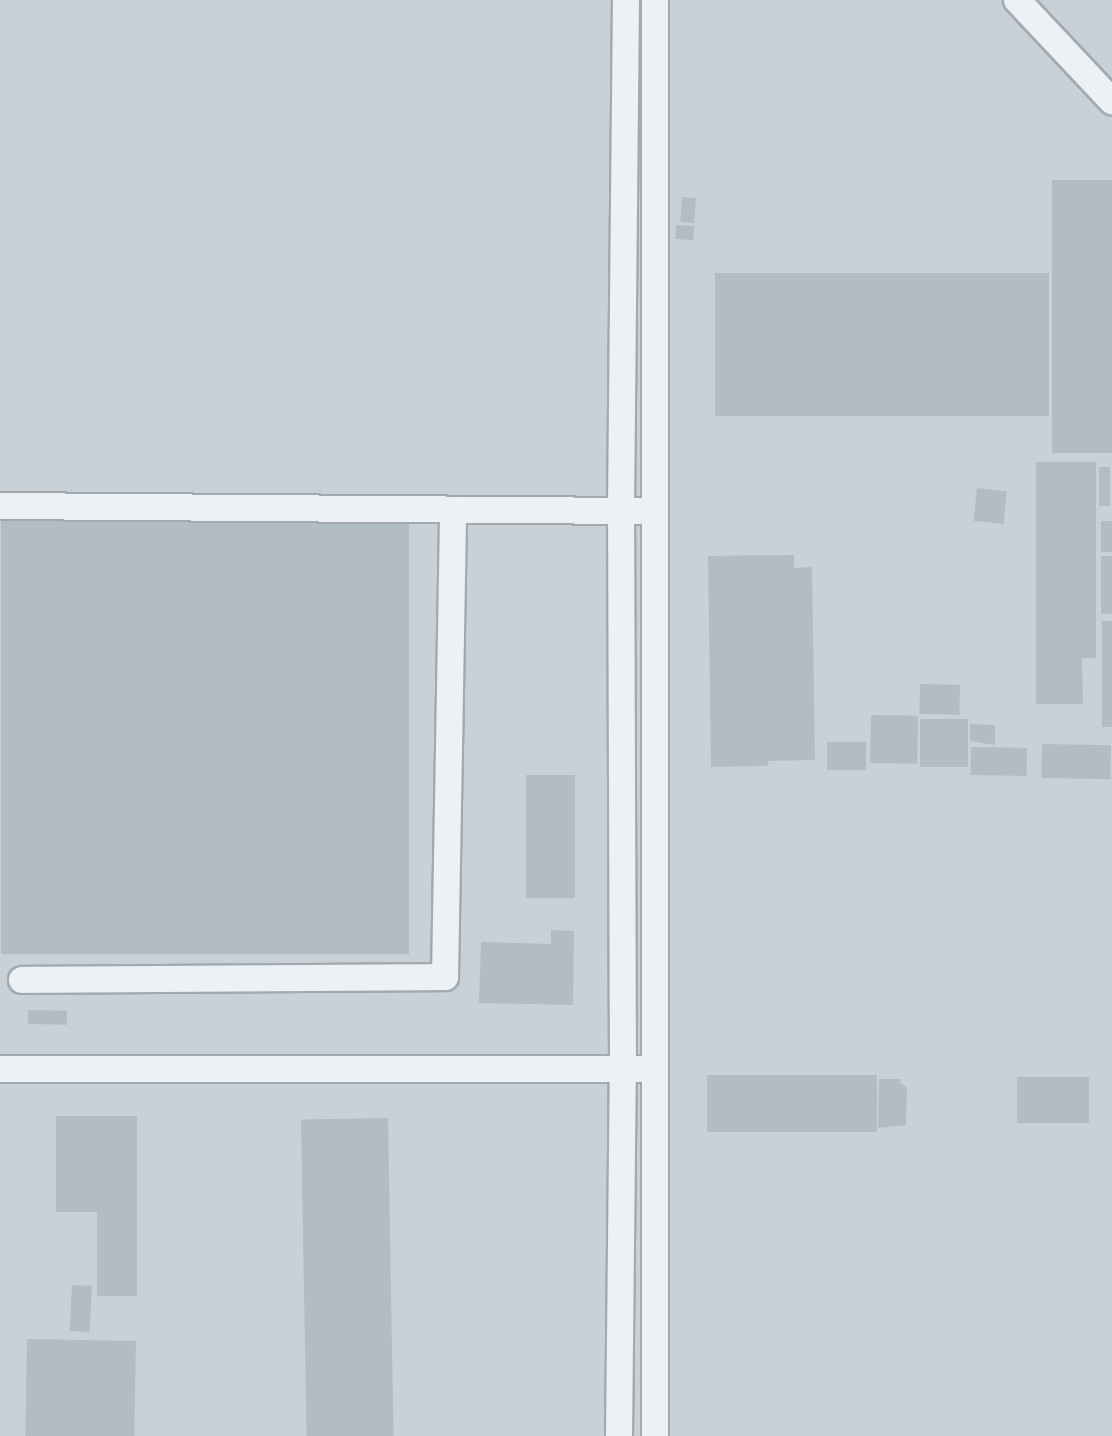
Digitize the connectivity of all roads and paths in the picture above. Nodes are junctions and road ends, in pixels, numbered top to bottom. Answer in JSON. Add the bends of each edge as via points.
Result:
{"nodes":[{"id":1,"x":626,"y":0,"type":"edge"},
{"id":2,"x":654,"y":0,"type":"edge"},
{"id":3,"x":1017,"y":0,"type":"edge"},
{"id":4,"x":1112,"y":101,"type":"edge"},
{"id":5,"x":0,"y":506,"type":"edge"},
{"id":6,"x":621,"y":509,"type":"junction"},
{"id":7,"x":453,"y":512,"type":"junction"},
{"id":8,"x":654,"y":512,"type":"junction"},
{"id":9,"x":22,"y":980,"type":"dead end"},
{"id":10,"x":0,"y":1069,"type":"edge"},
{"id":11,"x":623,"y":1069,"type":"junction"},
{"id":12,"x":654,"y":1069,"type":"junction"},
{"id":13,"x":619,"y":1436,"type":"edge"},
{"id":14,"x":654,"y":1436,"type":"edge"}],
"edges":[{"from":1,"to":6,"type":"lane"},
{"from":2,"to":8,"type":"lane"},
{"from":3,"to":4,"type":"lane"},
{"from":5,"to":7,"type":"lane"},
{"from":6,"to":7,"type":"lane"},
{"from":6,"to":8,"type":"lane"},
{"from":6,"to":11,"type":"lane"},
{"from":7,"to":9,"type":"lane","via":[[445,977]]},
{"from":8,"to":12,"type":"lane"},
{"from":10,"to":11,"type":"lane"},
{"from":11,"to":12,"type":"lane"},
{"from":11,"to":13,"type":"lane"},
{"from":12,"to":14,"type":"lane"}]}
